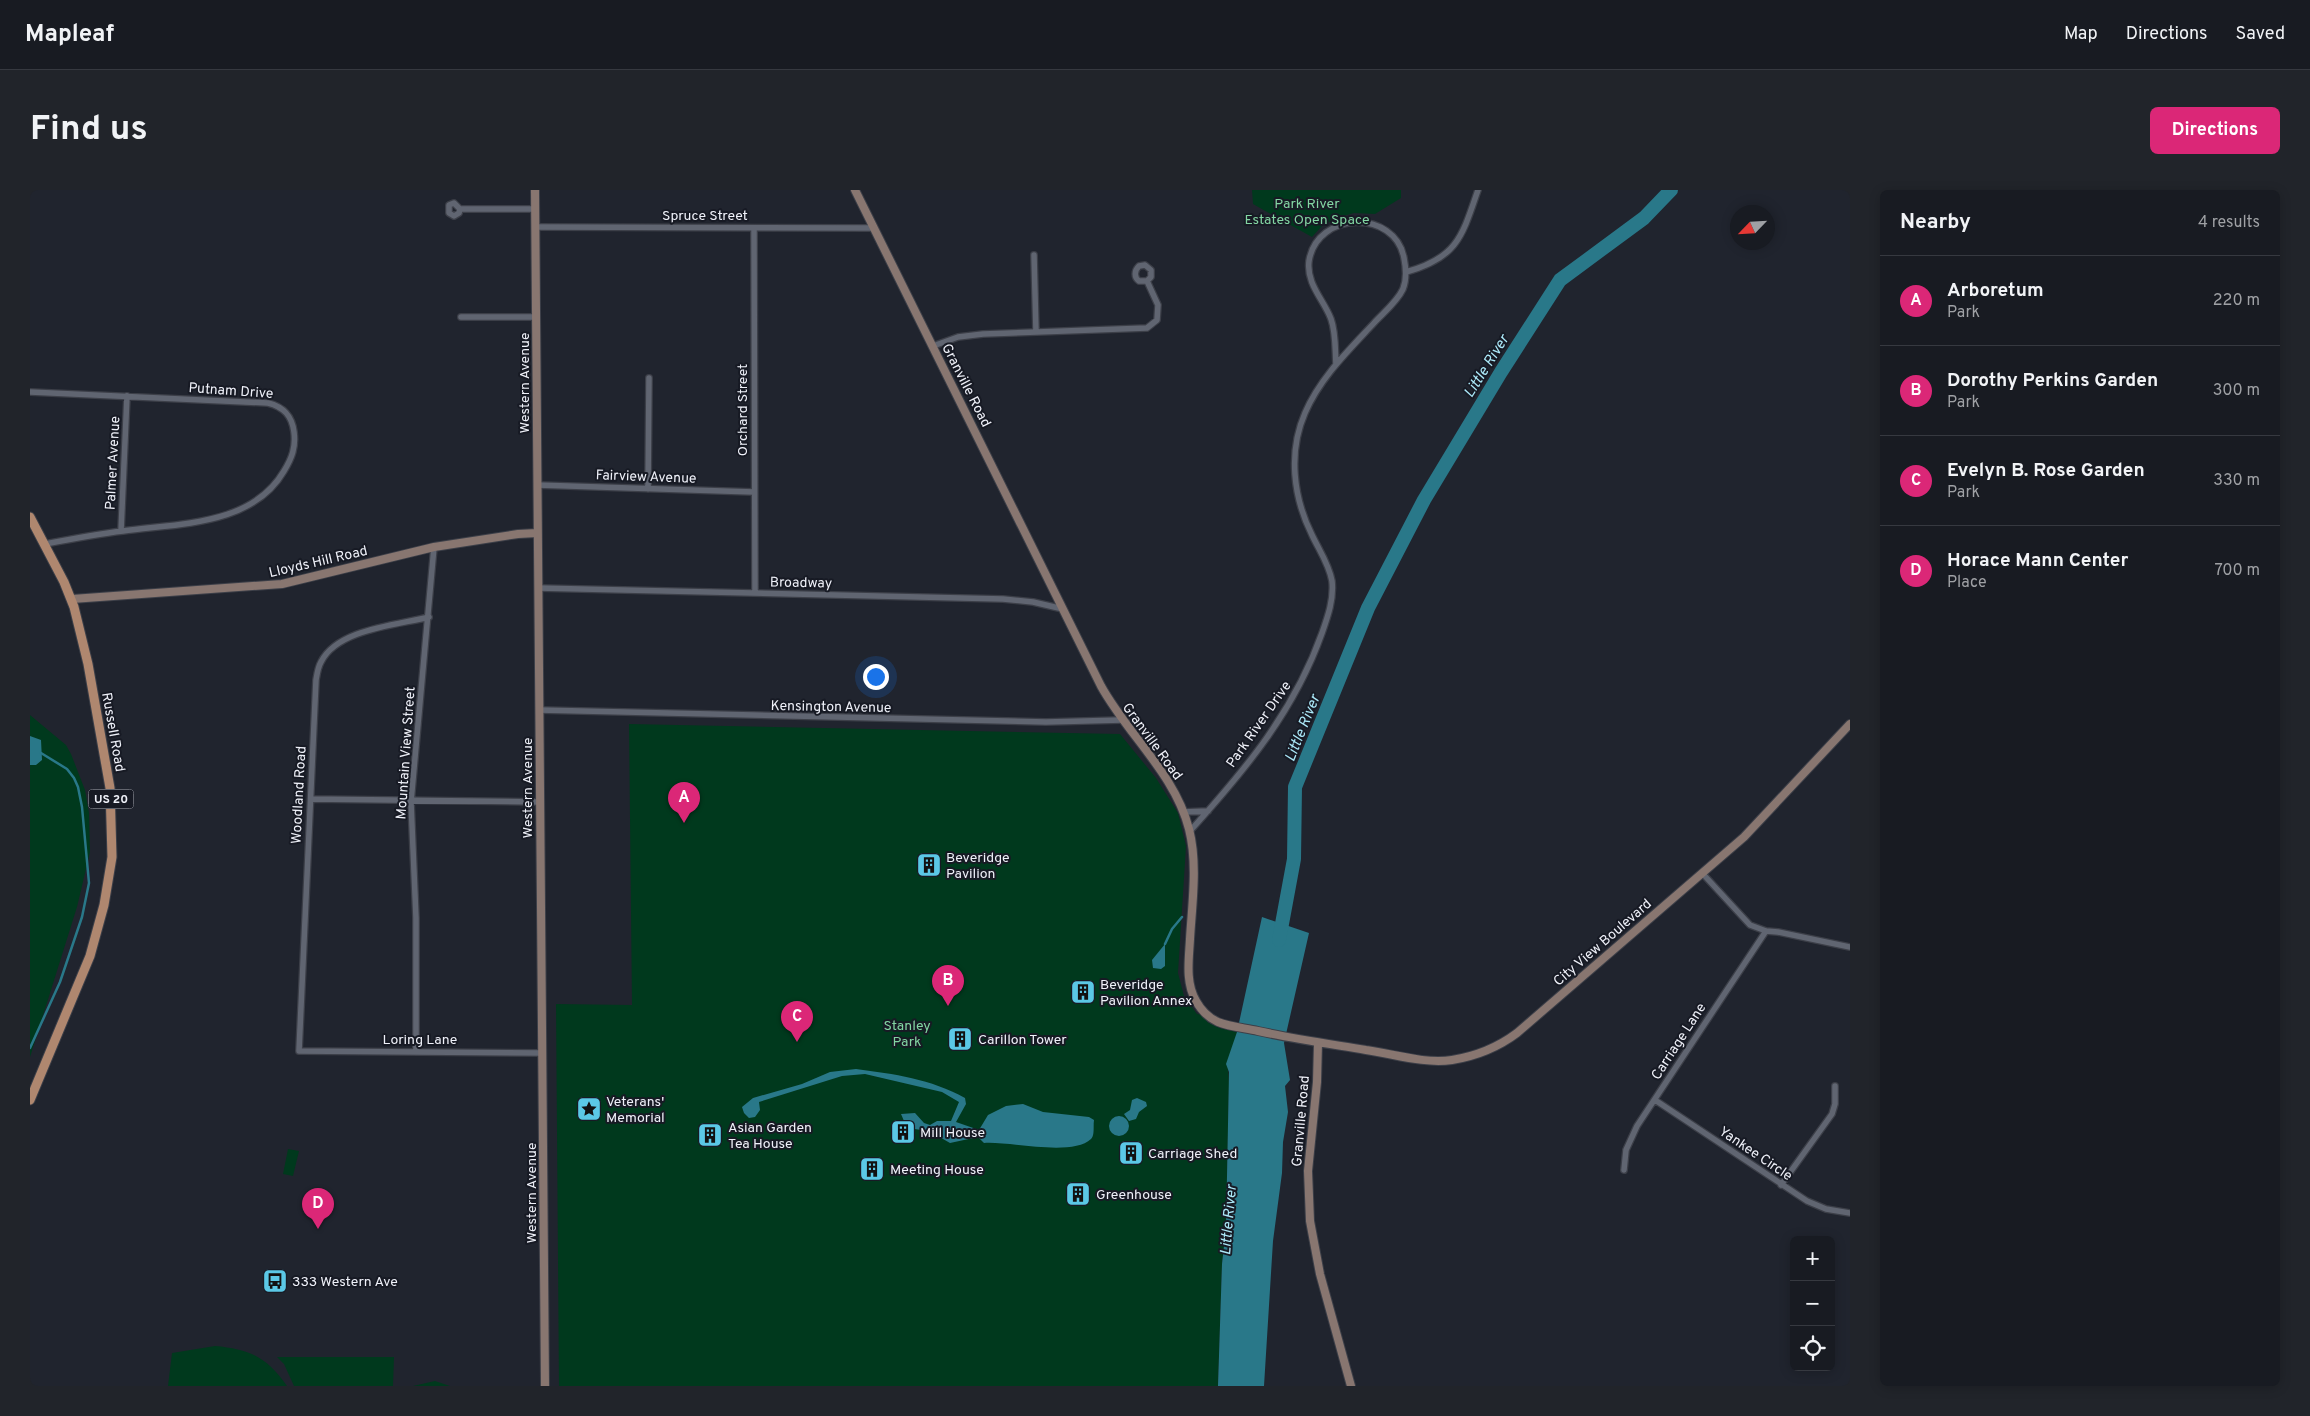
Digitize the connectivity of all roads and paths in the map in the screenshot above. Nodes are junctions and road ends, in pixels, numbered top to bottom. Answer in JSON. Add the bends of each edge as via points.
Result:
{"nodes":[{"id":1,"x":535,"y":190,"type":"edge"},
{"id":2,"x":855,"y":190,"type":"edge"},
{"id":3,"x":1478,"y":190,"type":"edge"},
{"id":4,"x":460,"y":209,"type":"dead end"},
{"id":5,"x":535,"y":209,"type":"junction"},
{"id":6,"x":536,"y":227,"type":"junction"},
{"id":7,"x":754,"y":228,"type":"junction"},
{"id":8,"x":874,"y":228,"type":"junction"},
{"id":9,"x":1034,"y":256,"type":"dead end"},
{"id":10,"x":1406,"y":272,"type":"junction"},
{"id":11,"x":1147,"y":281,"type":"dead end"},
{"id":12,"x":461,"y":317,"type":"dead end"},
{"id":13,"x":536,"y":317,"type":"junction"},
{"id":14,"x":1036,"y":332,"type":"junction"},
{"id":15,"x":934,"y":346,"type":"junction"},
{"id":16,"x":1336,"y":364,"type":"junction"},
{"id":17,"x":649,"y":378,"type":"dead end"},
{"id":18,"x":30,"y":392,"type":"edge"},
{"id":19,"x":127,"y":396,"type":"junction"},
{"id":20,"x":537,"y":485,"type":"junction"},
{"id":21,"x":648,"y":489,"type":"junction"},
{"id":22,"x":754,"y":492,"type":"junction"},
{"id":23,"x":30,"y":517,"type":"edge"},
{"id":24,"x":121,"y":531,"type":"junction"},
{"id":25,"x":537,"y":533,"type":"junction"},
{"id":26,"x":45,"y":544,"type":"junction"},
{"id":27,"x":434,"y":547,"type":"junction"},
{"id":28,"x":538,"y":588,"type":"junction"},
{"id":29,"x":755,"y":593,"type":"junction"},
{"id":30,"x":72,"y":599,"type":"junction"},
{"id":31,"x":1063,"y":609,"type":"junction"},
{"id":32,"x":429,"y":617,"type":"junction"},
{"id":33,"x":539,"y":710,"type":"junction"},
{"id":34,"x":1122,"y":720,"type":"junction"},
{"id":35,"x":1850,"y":724,"type":"edge"},
{"id":36,"x":311,"y":799,"type":"junction"},
{"id":37,"x":411,"y":802,"type":"junction"},
{"id":38,"x":540,"y":802,"type":"junction"},
{"id":39,"x":1208,"y":811,"type":"junction"},
{"id":40,"x":1183,"y":812,"type":"junction"},
{"id":41,"x":1190,"y":831,"type":"junction"},
{"id":42,"x":1703,"y":874,"type":"junction"},
{"id":43,"x":1766,"y":931,"type":"junction"},
{"id":44,"x":1850,"y":947,"type":"edge"},
{"id":45,"x":1318,"y":1043,"type":"junction"},
{"id":46,"x":299,"y":1051,"type":"joint"},
{"id":47,"x":416,"y":1052,"type":"junction"},
{"id":48,"x":542,"y":1053,"type":"junction"},
{"id":49,"x":1835,"y":1086,"type":"dead end"},
{"id":50,"x":30,"y":1100,"type":"edge"},
{"id":51,"x":1655,"y":1100,"type":"junction"},
{"id":52,"x":1624,"y":1170,"type":"dead end"},
{"id":53,"x":1781,"y":1185,"type":"junction"},
{"id":54,"x":1850,"y":1214,"type":"edge"},
{"id":55,"x":545,"y":1386,"type":"edge"},
{"id":56,"x":1351,"y":1386,"type":"edge"}],
"edges":[{"from":1,"to":5,"type":"street","name":"Western Avenue"},
{"from":2,"to":8,"type":"street","name":"Granville Road"},
{"from":3,"to":10,"type":"street","via":[[1462,232],[1449,252],[1427,266]]},
{"from":4,"to":5,"type":"street"},
{"from":5,"to":6,"type":"street","name":"Western Avenue"},
{"from":6,"to":7,"type":"street","name":"Spruce Street"},
{"from":6,"to":13,"type":"street","name":"Western Avenue"},
{"from":7,"to":8,"type":"street","name":"Spruce Street"},
{"from":7,"to":22,"type":"street","name":"Orchard Street"},
{"from":8,"to":15,"type":"street","name":"Granville Road"},
{"from":9,"to":14,"type":"street"},
{"from":10,"to":16,"type":"street","name":"Park River Drive","via":[[1399,296]]},
{"from":10,"to":16,"type":"street","name":"Park River Drive","via":[[1399,245],[1379,228],[1348,222],[1334,227],[1319,241],[1311,255],[1309,271],[1313,287],[1332,323]]},
{"from":11,"to":14,"type":"street","via":[[1159,308],[1157,320],[1150,326]]},
{"from":12,"to":13,"type":"street"},
{"from":13,"to":20,"type":"street","name":"Western Avenue"},
{"from":14,"to":15,"type":"street","via":[[966,336]]},
{"from":15,"to":31,"type":"street","name":"Granville Road"},
{"from":16,"to":39,"type":"street","name":"Park River Drive","via":[[1305,413],[1297,438],[1295,460],[1301,508],[1330,575],[1329,611],[1312,660],[1295,694],[1266,740]]},
{"from":17,"to":21,"type":"street"},
{"from":18,"to":19,"type":"street","name":"Putnam Drive"},
{"from":19,"to":24,"type":"street","name":"Palmer Avenue"},
{"from":19,"to":24,"type":"street","name":"Putnam Drive","via":[[277,406],[291,420],[295,446],[289,464],[276,484],[262,498],[241,510],[191,522]]},
{"from":20,"to":21,"type":"street","name":"Fairview Avenue"},
{"from":20,"to":25,"type":"street","name":"Western Avenue"},
{"from":21,"to":22,"type":"street","name":"Fairview Avenue"},
{"from":22,"to":29,"type":"street","name":"Orchard Street"},
{"from":23,"to":26,"type":"main road","name":"Russell Road","number":"US 20"},
{"from":24,"to":26,"type":"street","name":"Putnam Drive"},
{"from":25,"to":27,"type":"street","name":"Lloyds Hill Road"},
{"from":25,"to":28,"type":"street","name":"Western Avenue"},
{"from":26,"to":30,"type":"main road","name":"Russell Road","number":"US 20"},
{"from":27,"to":30,"type":"street","name":"Lloyds Hill Road","via":[[275,585]]},
{"from":27,"to":32,"type":"street","name":"Mountain View Street"},
{"from":28,"to":29,"type":"street","name":"Broadway"},
{"from":28,"to":33,"type":"street","name":"Western Avenue"},
{"from":29,"to":31,"type":"street","name":"Broadway","via":[[1003,599]]},
{"from":30,"to":50,"type":"main road","name":"Russell Road","number":"US 20","via":[[88,664],[107,770],[112,812],[112,857],[92,948]]},
{"from":31,"to":34,"type":"street","name":"Granville Road"},
{"from":32,"to":36,"type":"street","name":"Woodland Road","via":[[353,635],[340,641],[321,660],[316,680]]},
{"from":32,"to":37,"type":"street","name":"Mountain View Street"},
{"from":33,"to":34,"type":"street","name":"Kensington Avenue","via":[[1036,722]]},
{"from":33,"to":38,"type":"street","name":"Western Avenue"},
{"from":34,"to":40,"type":"street","name":"Granville Road","via":[[1170,783]]},
{"from":35,"to":42,"type":"street","name":"City View Boulevard","via":[[1744,836]]},
{"from":36,"to":37,"type":"street"},
{"from":36,"to":46,"type":"street","name":"Woodland Road"},
{"from":37,"to":38,"type":"street"},
{"from":37,"to":47,"type":"street","name":"Mountain View Street","via":[[416,918]]},
{"from":38,"to":48,"type":"street","name":"Western Avenue"},
{"from":39,"to":40,"type":"street"},
{"from":39,"to":41,"type":"street","name":"Park River Drive"},
{"from":40,"to":41,"type":"street","name":"Granville Road"},
{"from":41,"to":45,"type":"street","name":"Granville Road","via":[[1193,881],[1189,965],[1190,987],[1197,1003],[1224,1024]]},
{"from":42,"to":43,"type":"street","via":[[1750,925]]},
{"from":42,"to":45,"type":"street","name":"City View Boulevard","via":[[1522,1028],[1486,1052],[1434,1060]]},
{"from":43,"to":44,"type":"street"},
{"from":43,"to":51,"type":"street","name":"Carriage Lane"},
{"from":45,"to":56,"type":"street","name":"Granville Road","via":[[1308,1171],[1310,1215],[1320,1274]]},
{"from":46,"to":47,"type":"street","name":"Loring Lane"},
{"from":47,"to":48,"type":"street","name":"Loring Lane"},
{"from":48,"to":55,"type":"street","name":"Western Avenue"},
{"from":49,"to":53,"type":"street","via":[[1832,1114]]},
{"from":51,"to":52,"type":"street","name":"Carriage Lane","via":[[1626,1150]]},
{"from":51,"to":53,"type":"street","name":"Yankee Circle"},
{"from":53,"to":54,"type":"street","name":"Yankee Circle","via":[[1821,1207]]}]}
